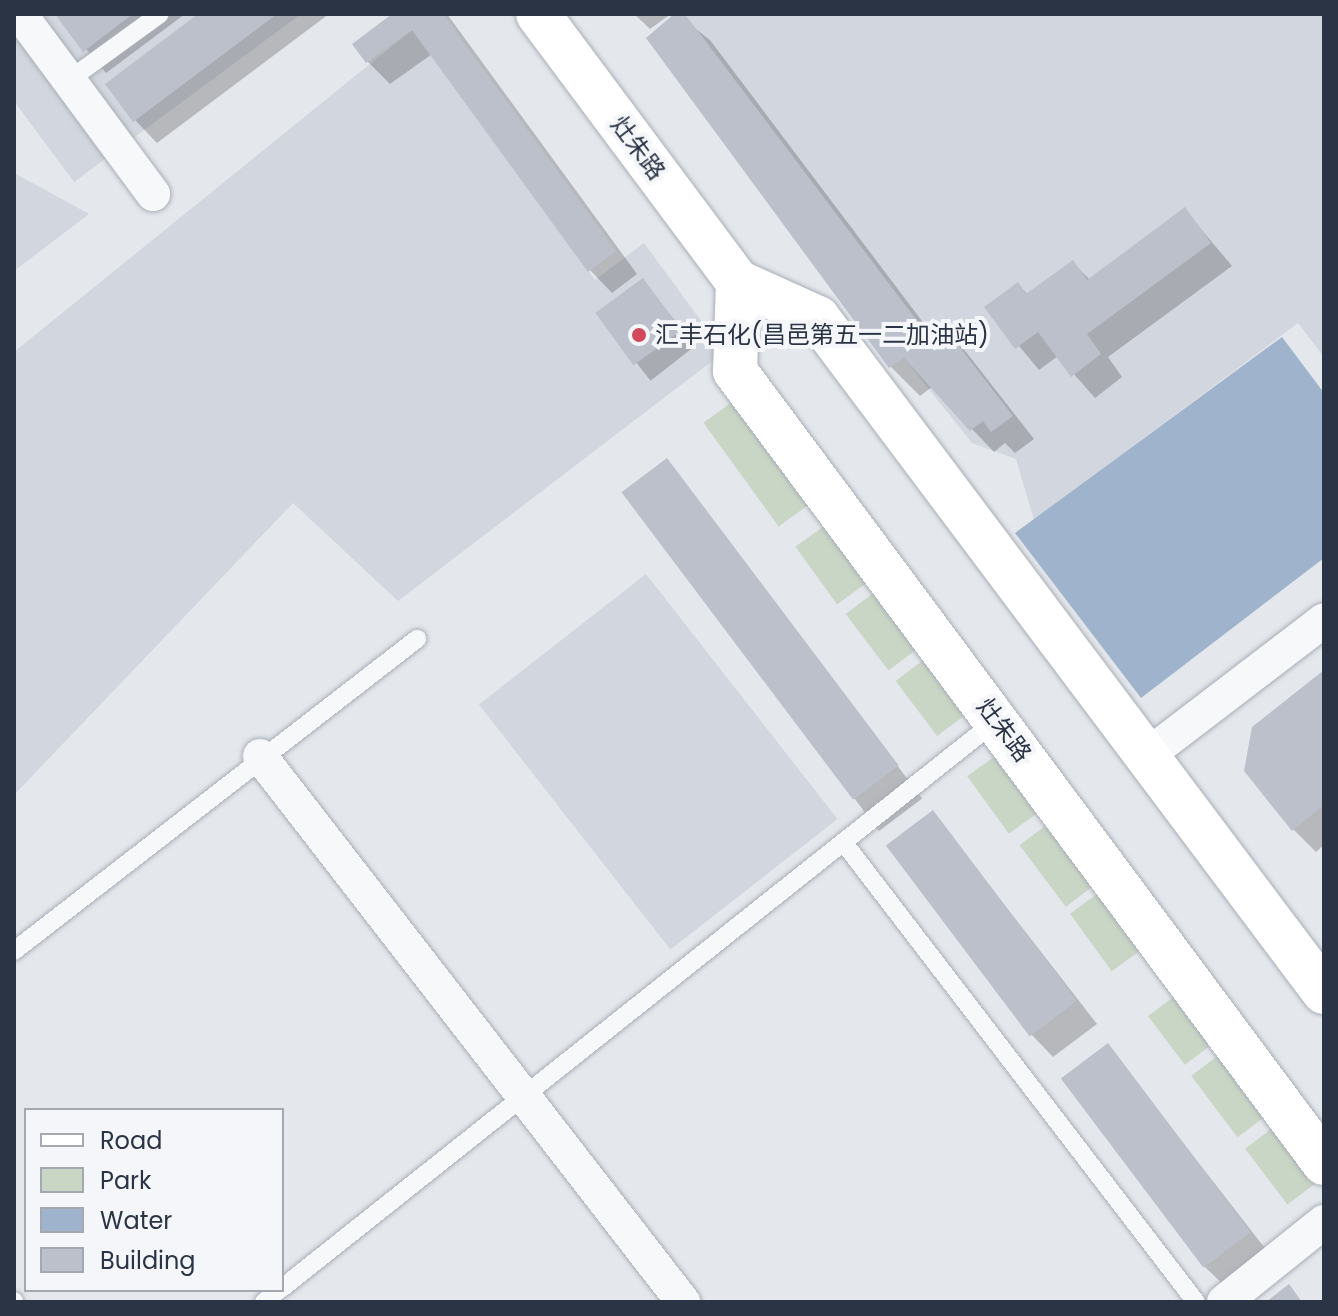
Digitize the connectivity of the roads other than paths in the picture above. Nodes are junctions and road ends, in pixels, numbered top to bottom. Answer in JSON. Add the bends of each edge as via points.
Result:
{"nodes":[{"id":1,"x":20,"y":14,"type":"edge"},
{"id":2,"x":160,"y":14,"type":"edge"},
{"id":3,"x":538,"y":14,"type":"edge"},
{"id":4,"x":69,"y":80,"type":"junction"},
{"id":5,"x":153,"y":194,"type":"dead end"},
{"id":6,"x":738,"y":282,"type":"junction"},
{"id":7,"x":1324,"y":620,"type":"edge"},
{"id":8,"x":417,"y":639,"type":"dead end"},
{"id":9,"x":997,"y":720,"type":"junction"},
{"id":10,"x":1149,"y":754,"type":"junction"},
{"id":11,"x":260,"y":756,"type":"junction"},
{"id":12,"x":844,"y":843,"type":"junction"},
{"id":13,"x":14,"y":951,"type":"edge"},
{"id":14,"x":1324,"y":992,"type":"edge"},
{"id":15,"x":522,"y":1100,"type":"junction"},
{"id":16,"x":1324,"y":1163,"type":"edge"},
{"id":17,"x":1324,"y":1222,"type":"edge"},
{"id":18,"x":284,"y":1287,"type":"edge"},
{"id":19,"x":683,"y":1302,"type":"edge"},
{"id":20,"x":1196,"y":1302,"type":"edge"},
{"id":21,"x":1224,"y":1302,"type":"edge"}],
"edges":[{"from":1,"to":4,"type":"street"},
{"from":2,"to":4,"type":"lane"},
{"from":3,"to":6,"type":"main road","name":"灶朱路"},
{"from":4,"to":5,"type":"street"},
{"from":6,"to":9,"type":"main road","name":"灶朱路","via":[[735,371]]},
{"from":6,"to":10,"type":"main road","name":"灶朱路","via":[[818,318]]},
{"from":7,"to":10,"type":"street"},
{"from":8,"to":11,"type":"lane"},
{"from":9,"to":12,"type":"lane"},
{"from":9,"to":16,"type":"main road","name":"灶朱路"},
{"from":10,"to":14,"type":"main road","name":"灶朱路"},
{"from":11,"to":13,"type":"lane"},
{"from":11,"to":15,"type":"street"},
{"from":12,"to":15,"type":"lane"},
{"from":12,"to":20,"type":"lane"},
{"from":15,"to":18,"type":"lane"},
{"from":15,"to":19,"type":"street"},
{"from":17,"to":21,"type":"street"}]}
